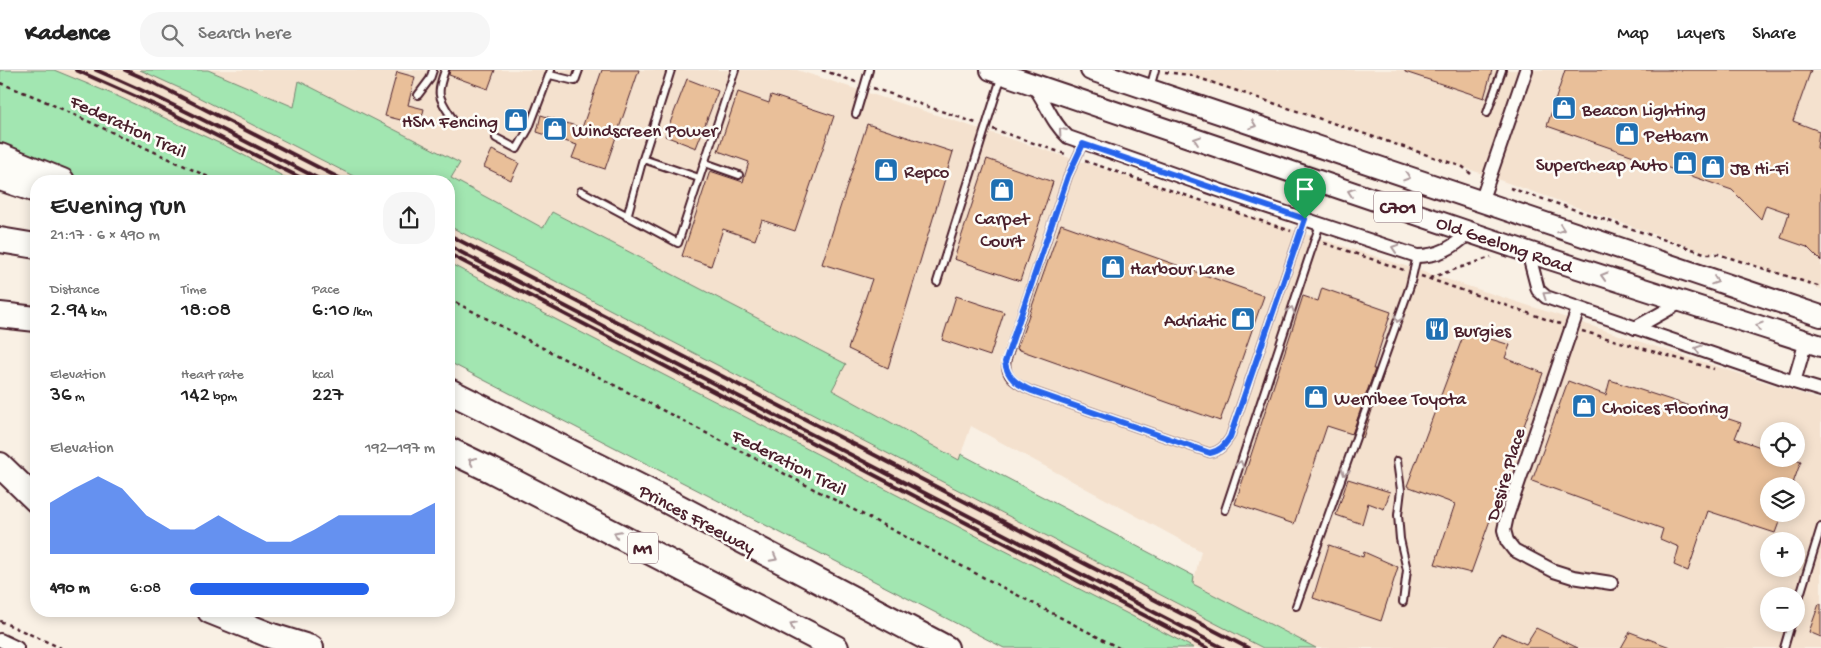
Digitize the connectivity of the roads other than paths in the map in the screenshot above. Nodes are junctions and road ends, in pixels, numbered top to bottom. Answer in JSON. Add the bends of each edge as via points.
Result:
{"nodes":[{"id":1,"x":433,"y":70,"type":"edge"},
{"id":2,"x":445,"y":70,"type":"edge"},
{"id":3,"x":579,"y":70,"type":"edge"},
{"id":4,"x":671,"y":70,"type":"edge"},
{"id":5,"x":735,"y":70,"type":"edge"},
{"id":6,"x":868,"y":70,"type":"edge"},
{"id":7,"x":1091,"y":70,"type":"edge"},
{"id":8,"x":1157,"y":70,"type":"edge"},
{"id":9,"x":1502,"y":70,"type":"edge"},
{"id":10,"x":1526,"y":70,"type":"edge"},
{"id":11,"x":550,"y":72,"type":"edge"},
{"id":12,"x":996,"y":72,"type":"edge"},
{"id":13,"x":1033,"y":84,"type":"junction"},
{"id":14,"x":1149,"y":90,"type":"junction"},
{"id":15,"x":418,"y":94,"type":"dead end"},
{"id":16,"x":1487,"y":112,"type":"dead end"},
{"id":17,"x":856,"y":114,"type":"dead end"},
{"id":18,"x":452,"y":118,"type":"dead end"},
{"id":19,"x":1140,"y":120,"type":"junction"},
{"id":20,"x":496,"y":138,"type":"dead end"},
{"id":21,"x":1083,"y":144,"type":"junction"},
{"id":22,"x":0,"y":156,"type":"edge"},
{"id":23,"x":643,"y":159,"type":"junction"},
{"id":24,"x":704,"y":163,"type":"junction"},
{"id":25,"x":47,"y":175,"type":"edge"},
{"id":26,"x":739,"y":175,"type":"dead end"},
{"id":27,"x":0,"y":178,"type":"edge"},
{"id":28,"x":699,"y":178,"type":"junction"},
{"id":29,"x":30,"y":188,"type":"edge"},
{"id":30,"x":581,"y":191,"type":"dead end"},
{"id":31,"x":1481,"y":202,"type":"junction"},
{"id":32,"x":627,"y":217,"type":"junction"},
{"id":33,"x":1305,"y":219,"type":"junction"},
{"id":34,"x":1320,"y":224,"type":"junction"},
{"id":35,"x":1470,"y":232,"type":"junction"},
{"id":36,"x":0,"y":240,"type":"edge"},
{"id":37,"x":30,"y":245,"type":"edge"},
{"id":38,"x":1528,"y":252,"type":"junction"},
{"id":39,"x":1417,"y":256,"type":"junction"},
{"id":40,"x":937,"y":282,"type":"dead end"},
{"id":41,"x":1683,"y":300,"type":"junction"},
{"id":42,"x":1578,"y":308,"type":"junction"},
{"id":43,"x":0,"y":315,"type":"edge"},
{"id":44,"x":1817,"y":315,"type":"edge"},
{"id":45,"x":30,"y":318,"type":"edge"},
{"id":46,"x":1636,"y":328,"type":"junction"},
{"id":47,"x":1813,"y":343,"type":"edge"},
{"id":48,"x":455,"y":378,"type":"edge"},
{"id":49,"x":1794,"y":382,"type":"junction"},
{"id":50,"x":1821,"y":390,"type":"edge"},
{"id":51,"x":455,"y":394,"type":"edge"},
{"id":52,"x":455,"y":453,"type":"edge"},
{"id":53,"x":1397,"y":462,"type":"dead end"},
{"id":54,"x":0,"y":465,"type":"edge"},
{"id":55,"x":30,"y":494,"type":"edge"},
{"id":56,"x":654,"y":494,"type":"junction"},
{"id":57,"x":1224,"y":510,"type":"dead end"},
{"id":58,"x":1821,"y":527,"type":"edge"},
{"id":59,"x":1611,"y":584,"type":"dead end"},
{"id":60,"x":1802,"y":587,"type":"edge"},
{"id":61,"x":1403,"y":602,"type":"dead end"},
{"id":62,"x":1296,"y":606,"type":"dead end"},
{"id":63,"x":225,"y":617,"type":"edge"},
{"id":64,"x":1789,"y":632,"type":"edge"},
{"id":65,"x":0,"y":640,"type":"edge"},
{"id":66,"x":17,"y":648,"type":"edge"},
{"id":67,"x":311,"y":648,"type":"edge"},
{"id":68,"x":836,"y":648,"type":"edge"},
{"id":69,"x":946,"y":648,"type":"edge"},
{"id":70,"x":1784,"y":648,"type":"edge"}],
"edges":[{"from":1,"to":15,"type":"lane"},
{"from":2,"to":18,"type":"lane","via":[[438,91]]},
{"from":3,"to":11,"type":"lane","via":[[575,80]]},
{"from":4,"to":23,"type":"lane"},
{"from":5,"to":24,"type":"lane"},
{"from":6,"to":17,"type":"lane"},
{"from":7,"to":14,"type":"main road","name":"Old Geelong Road","number":"C701"},
{"from":8,"to":14,"type":"lane"},
{"from":9,"to":16,"type":"lane"},
{"from":10,"to":31,"type":"street"},
{"from":11,"to":20,"type":"lane","via":[[529,128],[517,149]]},
{"from":12,"to":13,"type":"main road","name":"Old Geelong Road","number":"C701"},
{"from":12,"to":40,"type":"lane"},
{"from":13,"to":19,"type":"main road","name":"Old Geelong Road","number":"C701"},
{"from":21,"to":13,"type":"street","one_way":true,"via":[[1060,130]]},
{"from":14,"to":19,"type":"main road"},
{"from":14,"to":31,"type":"main road","name":"Old Geelong Road","number":"C701","one_way":true},
{"from":35,"to":19,"type":"main road","name":"Old Geelong Road","number":"C701","one_way":true},
{"from":21,"to":33,"type":"street"},
{"from":21,"to":33,"type":"lane","via":[[1068,176],[1005,362],[1006,371],[1013,380],[1032,391],[1210,453],[1218,451],[1230,437]]},
{"from":22,"to":25,"type":"highway"},
{"from":23,"to":28,"type":"lane"},
{"from":23,"to":32,"type":"lane"},
{"from":24,"to":26,"type":"lane"},
{"from":24,"to":28,"type":"lane"},
{"from":27,"to":29,"type":"highway"},
{"from":28,"to":32,"type":"lane","via":[[678,243]]},
{"from":30,"to":32,"type":"lane"},
{"from":31,"to":35,"type":"main road"},
{"from":31,"to":44,"type":"main road","name":"Old Geelong Road","number":"C701","one_way":true},
{"from":33,"to":34,"type":"street"},
{"from":39,"to":34,"type":"street","one_way":true},
{"from":57,"to":34,"type":"lane","one_way":true},
{"from":35,"to":38,"type":"main road","name":"Old Geelong Road","number":"C701"},
{"from":35,"to":39,"type":"street","via":[[1448,250]]},
{"from":36,"to":37,"type":"highway"},
{"from":41,"to":38,"type":"main road","name":"Old Geelong Road","number":"C701","one_way":true},
{"from":42,"to":38,"type":"street","one_way":true,"via":[[1546,297],[1538,290]]},
{"from":39,"to":62,"type":"lane","one_way":true,"via":[[1410,286]]},
{"from":41,"to":46,"type":"street"},
{"from":47,"to":41,"type":"main road","name":"Old Geelong Road","number":"C701","one_way":true},
{"from":42,"to":46,"type":"street"},
{"from":42,"to":59,"type":"street","name":"Desire Place","via":[[1504,530],[1514,550],[1554,571]]},
{"from":43,"to":45,"type":"highway"},
{"from":44,"to":47,"type":"main road"},
{"from":49,"to":46,"type":"street","one_way":true},
{"from":47,"to":49,"type":"street"},
{"from":48,"to":56,"type":"highway"},
{"from":49,"to":50,"type":"street"},
{"from":51,"to":56,"type":"highway","name":"Princes Freeway"},
{"from":68,"to":52,"type":"highway","number":"M1","one_way":true},
{"from":53,"to":61,"type":"lane","via":[[1401,490],[1400,539],[1407,570]]},
{"from":54,"to":55,"type":"highway"},
{"from":56,"to":69,"type":"highway","name":"Princes Freeway","one_way":true},
{"from":58,"to":60,"type":"lane"},
{"from":63,"to":67,"type":"highway"},
{"from":64,"to":70,"type":"lane"},
{"from":65,"to":66,"type":"street"}]}
